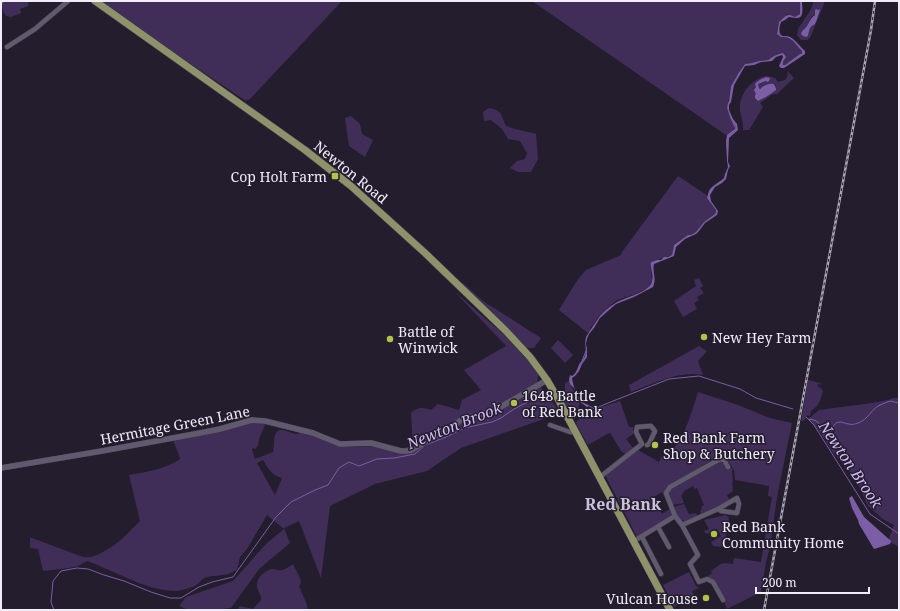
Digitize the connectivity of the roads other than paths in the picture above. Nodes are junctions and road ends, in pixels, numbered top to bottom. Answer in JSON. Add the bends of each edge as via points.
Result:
{"nodes":[{"id":1,"x":68,"y":1,"type":"edge"},
{"id":2,"x":95,"y":1,"type":"edge"},
{"id":3,"x":7,"y":47,"type":"dead end"},
{"id":4,"x":547,"y":380,"type":"junction"},
{"id":5,"x":550,"y":425,"type":"dead end"},
{"id":6,"x":576,"y":432,"type":"junction"},
{"id":7,"x":647,"y":445,"type":"dead end"},
{"id":8,"x":728,"y":467,"type":"dead end"},
{"id":9,"x":1,"y":468,"type":"edge"},
{"id":10,"x":600,"y":477,"type":"junction"},
{"id":11,"x":718,"y":509,"type":"dead end"},
{"id":12,"x":676,"y":516,"type":"junction"},
{"id":13,"x":682,"y":525,"type":"junction"},
{"id":14,"x":658,"y":527,"type":"junction"},
{"id":15,"x":642,"y":537,"type":"junction"},
{"id":16,"x":634,"y":541,"type":"junction"},
{"id":17,"x":669,"y":547,"type":"dead end"},
{"id":18,"x":661,"y":574,"type":"dead end"},
{"id":19,"x":722,"y":600,"type":"dead end"},
{"id":20,"x":670,"y":610,"type":"edge"}],
"edges":[{"from":1,"to":3,"type":"street","via":[[35,29]]},
{"from":2,"to":4,"type":"main road","name":"Newton Road","via":[[305,150],[351,186],[506,331]]},
{"from":4,"to":6,"type":"main road","name":"Newton Road"},
{"from":4,"to":9,"type":"street","name":"Hermitage Green Lane","via":[[497,409],[462,419],[407,452],[371,443],[340,444],[313,433],[252,420],[200,433]]},
{"from":5,"to":6,"type":"street"},
{"from":6,"to":10,"type":"main road","name":"Newton Road"},
{"from":7,"to":10,"type":"street","via":[[655,431],[651,426],[637,427],[636,432],[642,444]]},
{"from":8,"to":12,"type":"street","via":[[724,460],[720,459],[670,487],[666,494]]},
{"from":10,"to":16,"type":"main road","name":"Newton Road"},
{"from":11,"to":13,"type":"street"},
{"from":12,"to":13,"type":"street"},
{"from":12,"to":14,"type":"street"},
{"from":13,"to":19,"type":"street","via":[[698,556],[690,564],[699,582],[707,579],[713,582]]},
{"from":14,"to":15,"type":"street"},
{"from":14,"to":17,"type":"street"},
{"from":15,"to":16,"type":"street"},
{"from":15,"to":18,"type":"street"},
{"from":16,"to":20,"type":"main road","name":"Newton Road"}]}
